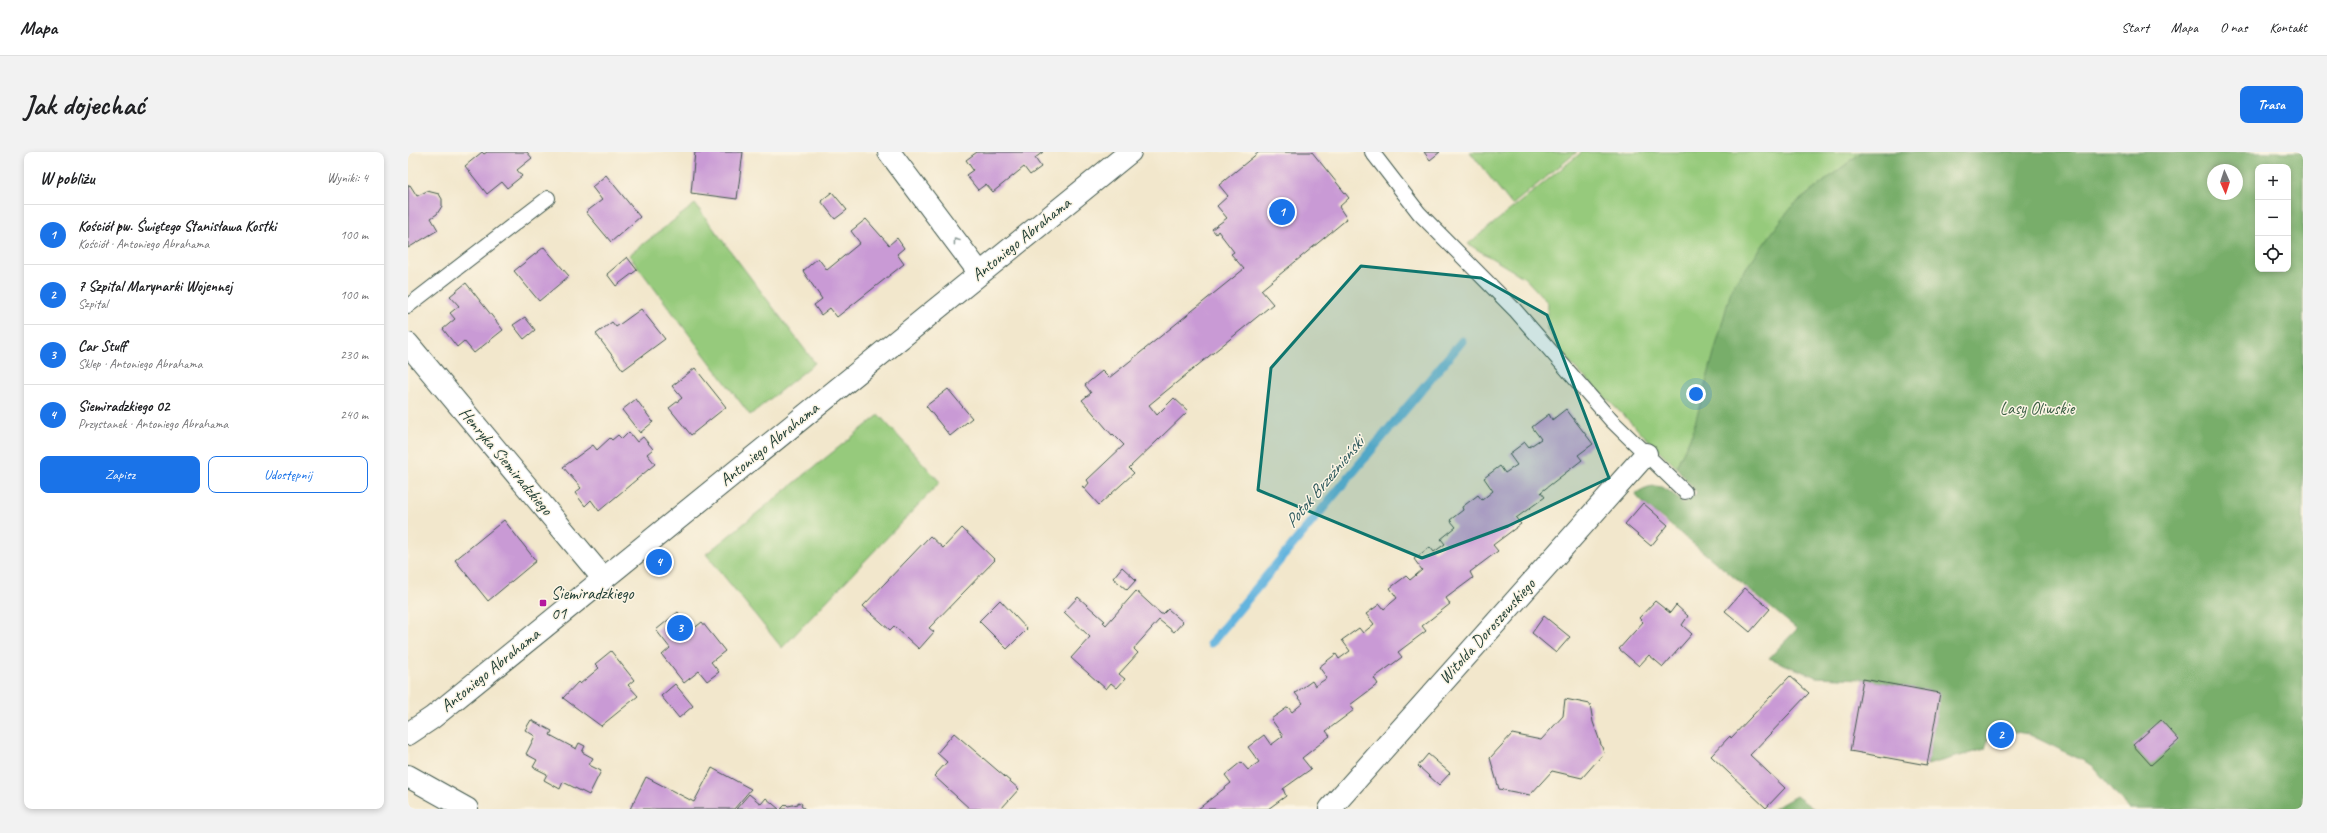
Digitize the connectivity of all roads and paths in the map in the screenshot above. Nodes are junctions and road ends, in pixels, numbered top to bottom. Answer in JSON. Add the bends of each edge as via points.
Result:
{"nodes":[{"id":1,"x":889,"y":152,"type":"edge"},
{"id":2,"x":1130,"y":152,"type":"edge"},
{"id":3,"x":1372,"y":152,"type":"edge"},
{"id":4,"x":548,"y":198,"type":"dead end"},
{"id":5,"x":979,"y":272,"type":"junction"},
{"id":6,"x":408,"y":306,"type":"edge"},
{"id":7,"x":408,"y":344,"type":"edge"},
{"id":8,"x":1646,"y":454,"type":"junction"},
{"id":9,"x":1685,"y":492,"type":"dead end"},
{"id":10,"x":603,"y":578,"type":"junction"},
{"id":11,"x":408,"y":734,"type":"edge"},
{"id":12,"x":408,"y":776,"type":"edge"},
{"id":13,"x":467,"y":809,"type":"edge"},
{"id":14,"x":1330,"y":809,"type":"edge"}],
"edges":[{"from":5,"to":1,"type":"street","one_way":true},
{"from":2,"to":5,"type":"street","name":"Antoniego Abrahama"},
{"from":3,"to":8,"type":"lane","via":[[1419,213],[1515,310],[1597,404]]},
{"from":4,"to":6,"type":"lane"},
{"from":5,"to":10,"type":"street","name":"Antoniego Abrahama"},
{"from":7,"to":10,"type":"street","name":"Henryka Siemiradzkiego"},
{"from":8,"to":9,"type":"lane"},
{"from":8,"to":14,"type":"street","name":"Witolda Doroszewskiego"},
{"from":10,"to":11,"type":"street","name":"Antoniego Abrahama","via":[[432,718]]},
{"from":12,"to":13,"type":"street"}]}
